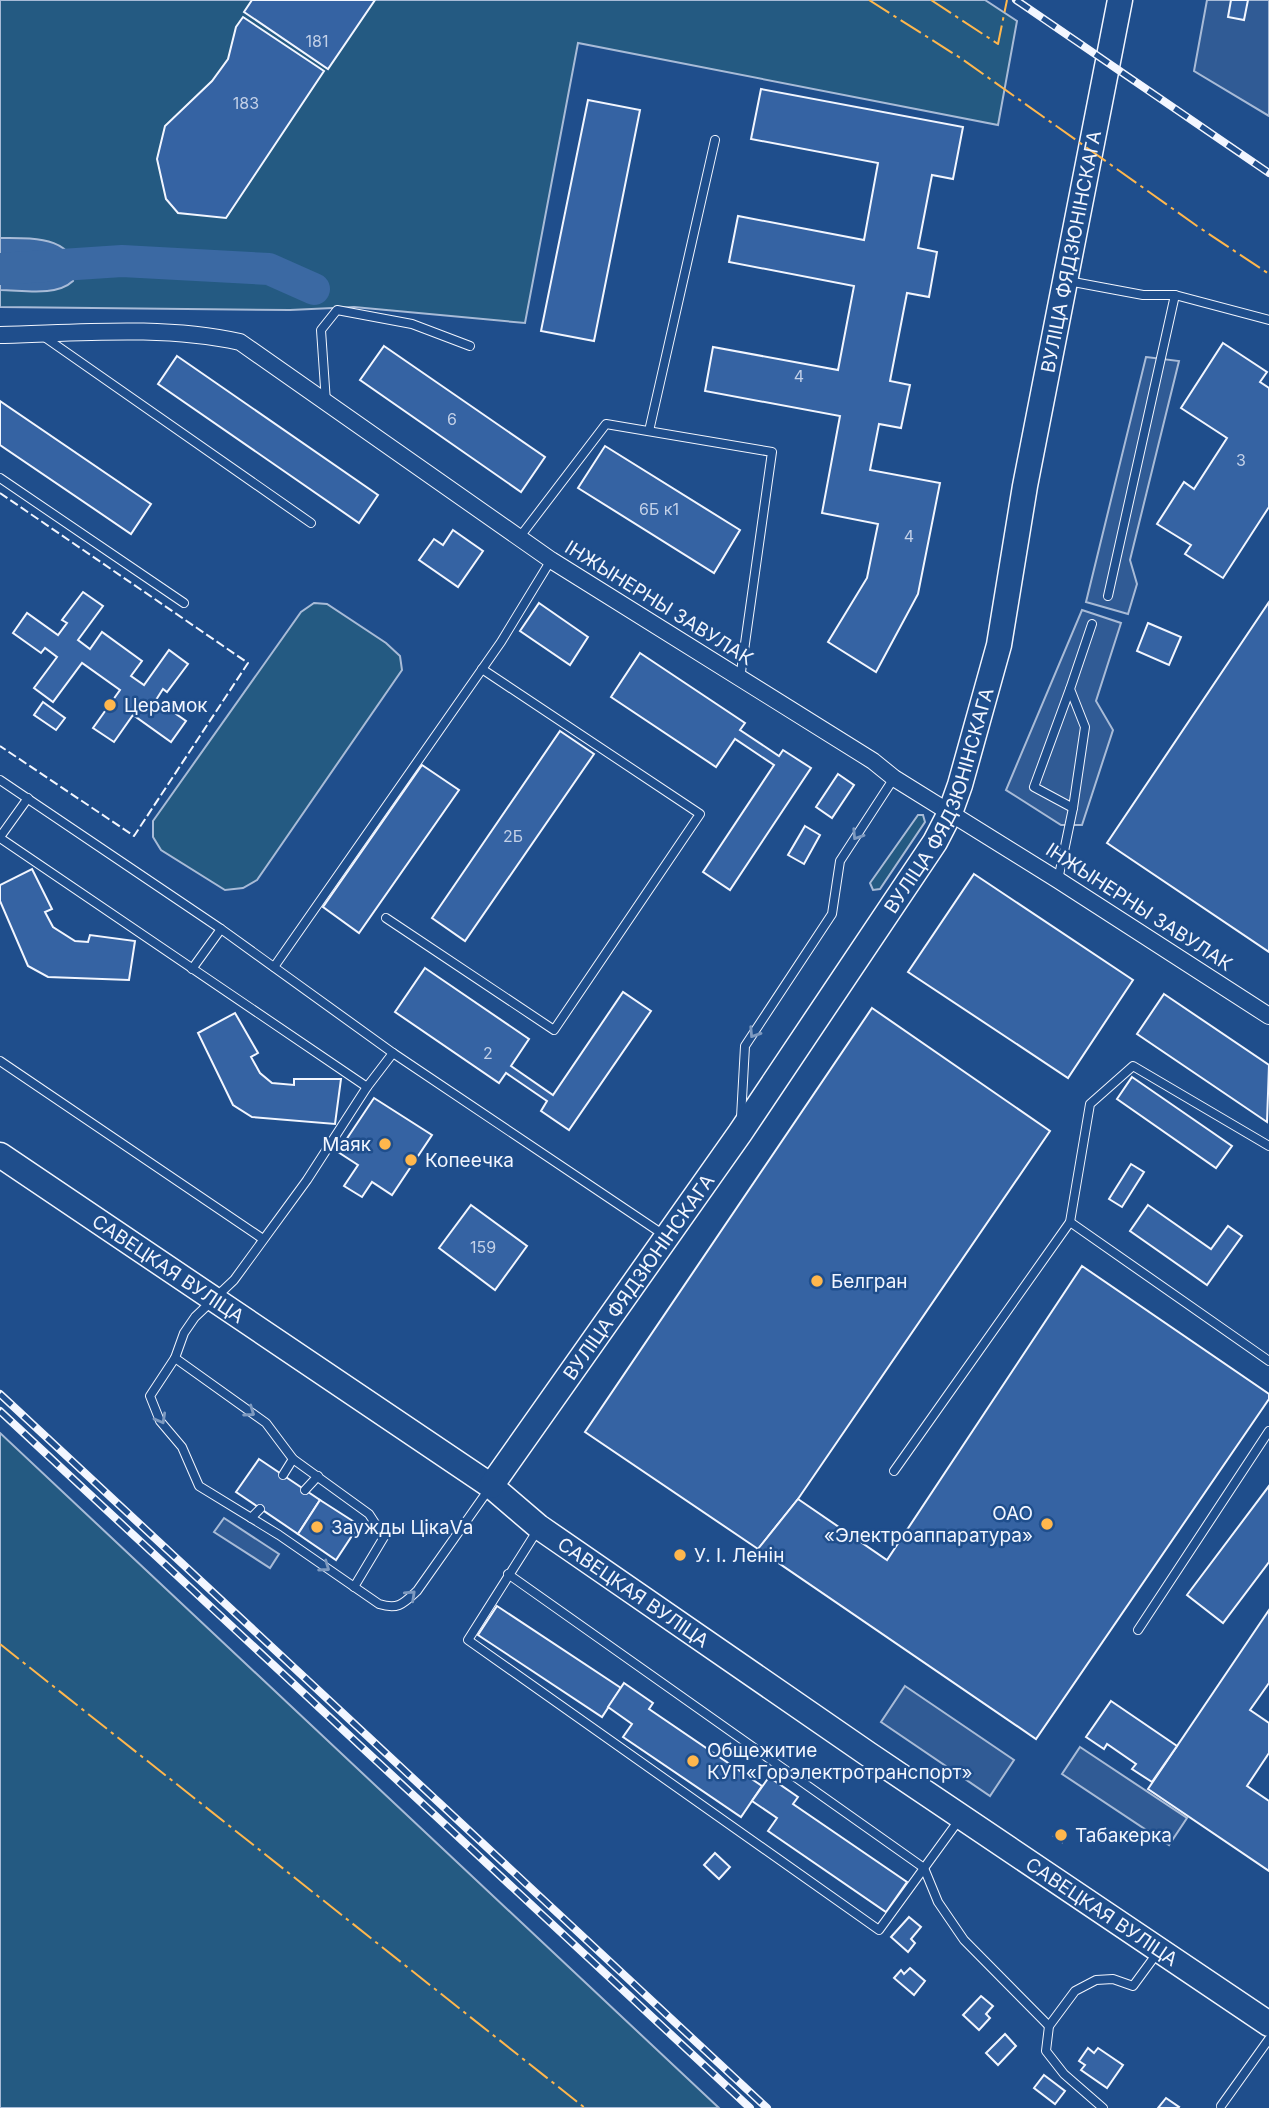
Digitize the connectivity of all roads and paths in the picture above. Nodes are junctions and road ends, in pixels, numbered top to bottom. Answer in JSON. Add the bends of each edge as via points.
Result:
{"nodes":[{"id":1,"x":1120,"y":0,"type":"edge"},
{"id":2,"x":715,"y":140,"type":"dead end"},
{"id":3,"x":1065,"y":280,"type":"junction"},
{"id":4,"x":1175,"y":295,"type":"junction"},
{"id":5,"x":1269,"y":320,"type":"edge"},
{"id":6,"x":40,"y":334,"type":"junction"},
{"id":7,"x":0,"y":335,"type":"edge"},
{"id":8,"x":470,"y":346,"type":"dead end"},
{"id":9,"x":326,"y":402,"type":"junction"},
{"id":10,"x":649,"y":431,"type":"junction"},
{"id":11,"x":0,"y":478,"type":"edge"},
{"id":12,"x":311,"y":523,"type":"dead end"},
{"id":13,"x":519,"y":538,"type":"junction"},
{"id":14,"x":551,"y":560,"type":"junction"},
{"id":15,"x":1108,"y":596,"type":"dead end"},
{"id":16,"x":184,"y":603,"type":"dead end"},
{"id":17,"x":1092,"y":624,"type":"dead end"},
{"id":18,"x":482,"y":669,"type":"junction"},
{"id":19,"x":740,"y":679,"type":"junction"},
{"id":20,"x":1070,"y":689,"type":"junction"},
{"id":21,"x":894,"y":778,"type":"junction"},
{"id":22,"x":0,"y":780,"type":"edge"},
{"id":23,"x":28,"y":798,"type":"junction"},
{"id":24,"x":1073,"y":808,"type":"junction"},
{"id":25,"x":950,"y":813,"type":"junction"},
{"id":26,"x":0,"y":838,"type":"edge"},
{"id":27,"x":1058,"y":880,"type":"junction"},
{"id":28,"x":386,"y":918,"type":"dead end"},
{"id":29,"x":221,"y":929,"type":"junction"},
{"id":30,"x":274,"y":967,"type":"junction"},
{"id":31,"x":192,"y":969,"type":"junction"},
{"id":32,"x":1269,"y":1016,"type":"edge"},
{"id":33,"x":393,"y":1053,"type":"junction"},
{"id":34,"x":0,"y":1061,"type":"edge"},
{"id":35,"x":367,"y":1087,"type":"junction"},
{"id":36,"x":740,"y":1133,"type":"junction"},
{"id":37,"x":1269,"y":1146,"type":"edge"},
{"id":38,"x":0,"y":1156,"type":"edge"},
{"id":39,"x":1070,"y":1222,"type":"junction"},
{"id":40,"x":667,"y":1237,"type":"junction"},
{"id":41,"x":263,"y":1239,"type":"junction"},
{"id":42,"x":213,"y":1300,"type":"junction"},
{"id":43,"x":175,"y":1359,"type":"junction"},
{"id":44,"x":1269,"y":1361,"type":"edge"},
{"id":45,"x":1269,"y":1431,"type":"edge"},
{"id":46,"x":293,"y":1459,"type":"junction"},
{"id":47,"x":894,"y":1471,"type":"dead end"},
{"id":48,"x":282,"y":1475,"type":"dead end"},
{"id":49,"x":318,"y":1476,"type":"junction"},
{"id":50,"x":491,"y":1486,"type":"junction"},
{"id":51,"x":305,"y":1490,"type":"dead end"},
{"id":52,"x":260,"y":1509,"type":"dead end"},
{"id":53,"x":251,"y":1518,"type":"junction"},
{"id":54,"x":285,"y":1526,"type":"dead end"},
{"id":55,"x":539,"y":1527,"type":"junction"},
{"id":56,"x":279,"y":1535,"type":"junction"},
{"id":57,"x":508,"y":1574,"type":"junction"},
{"id":58,"x":354,"y":1587,"type":"junction"},
{"id":59,"x":1138,"y":1630,"type":"dead end"},
{"id":60,"x":961,"y":1817,"type":"junction"},
{"id":61,"x":924,"y":1868,"type":"junction"},
{"id":62,"x":1159,"y":1950,"type":"junction"},
{"id":63,"x":1269,"y":2024,"type":"edge"},
{"id":64,"x":1049,"y":2026,"type":"junction"},
{"id":65,"x":1269,"y":2039,"type":"edge"},
{"id":66,"x":1221,"y":2106,"type":"edge"},
{"id":67,"x":1102,"y":2108,"type":"edge"}],
"edges":[{"from":1,"to":3,"type":"main road","name":"ВУЛІЦА ФЯДЗЮНІНСКАГА"},
{"from":2,"to":10,"type":"lane"},
{"from":3,"to":4,"type":"lane","via":[[1143,295]]},
{"from":3,"to":25,"type":"main road","name":"ВУЛІЦА ФЯДЗЮНІНСКАГА","via":[[999,645]]},
{"from":4,"to":5,"type":"lane"},
{"from":4,"to":15,"type":"lane"},
{"from":6,"to":7,"type":"street","name":"ІНЖЫНЕРНЫ ЗАВУЛАК"},
{"from":6,"to":9,"type":"street","name":"ІНЖЫНЕРНЫ ЗАВУЛАК","via":[[175,332],[240,342]]},
{"from":6,"to":12,"type":"lane"},
{"from":8,"to":9,"type":"lane","via":[[412,324],[337,310],[321,330]]},
{"from":9,"to":13,"type":"street","name":"ІНЖЫНЕРНЫ ЗАВУЛАК"},
{"from":10,"to":13,"type":"lane","via":[[606,424]]},
{"from":10,"to":19,"type":"lane","via":[[772,452]]},
{"from":11,"to":16,"type":"lane"},
{"from":13,"to":14,"type":"street","name":"ІНЖЫНЕРНЫ ЗАВУЛАК"},
{"from":14,"to":18,"type":"lane"},
{"from":14,"to":19,"type":"street","name":"ІНЖЫНЕРНЫ ЗАВУЛАК"},
{"from":17,"to":20,"type":"lane"},
{"from":18,"to":28,"type":"lane","via":[[700,814],[554,1030]]},
{"from":18,"to":30,"type":"lane"},
{"from":19,"to":21,"type":"street","name":"ІНЖЫНЕРНЫ ЗАВУЛАК"},
{"from":20,"to":24,"type":"lane","via":[[1085,727]]},
{"from":20,"to":24,"type":"lane","via":[[1034,787]]},
{"from":21,"to":25,"type":"street","name":"ІНЖЫНЕРНЫ ЗАВУЛАК"},
{"from":21,"to":36,"type":"lane","one_way":true,"via":[[840,861],[832,914],[745,1046]]},
{"from":22,"to":23,"type":"lane"},
{"from":23,"to":26,"type":"lane"},
{"from":23,"to":29,"type":"lane"},
{"from":24,"to":27,"type":"lane"},
{"from":25,"to":27,"type":"street","name":"ІНЖЫНЕРНЫ ЗАВУЛАК"},
{"from":25,"to":36,"type":"main road","name":"ВУЛІЦА ФЯДЗЮНІНСКАГА"},
{"from":26,"to":31,"type":"lane"},
{"from":27,"to":32,"type":"street","name":"ІНЖЫНЕРНЫ ЗАВУЛАК"},
{"from":29,"to":30,"type":"lane"},
{"from":29,"to":31,"type":"lane"},
{"from":30,"to":33,"type":"lane"},
{"from":31,"to":35,"type":"lane"},
{"from":33,"to":35,"type":"lane"},
{"from":33,"to":40,"type":"lane"},
{"from":34,"to":41,"type":"lane"},
{"from":35,"to":41,"type":"lane"},
{"from":36,"to":40,"type":"main road","name":"ВУЛІЦА ФЯДЗЮНІНСКАГА"},
{"from":37,"to":39,"type":"lane","via":[[1133,1066],[1090,1104]]},
{"from":38,"to":42,"type":"main road","name":"САВЕЦКАЯ ВУЛІЦА"},
{"from":39,"to":44,"type":"lane"},
{"from":39,"to":47,"type":"lane"},
{"from":40,"to":50,"type":"main road","name":"ВУЛІЦА ФЯДЗЮНІНСКАГА"},
{"from":41,"to":42,"type":"lane","via":[[234,1280]]},
{"from":42,"to":43,"type":"lane","via":[[189,1325]]},
{"from":42,"to":50,"type":"main road","name":"САВЕЦКАЯ ВУЛІЦА"},
{"from":43,"to":46,"type":"lane","one_way":true,"via":[[266,1423]]},
{"from":43,"to":53,"type":"lane","one_way":true,"via":[[150,1396],[160,1421],[182,1447],[199,1486]]},
{"from":45,"to":59,"type":"lane"},
{"from":46,"to":48,"type":"lane"},
{"from":46,"to":49,"type":"lane"},
{"from":49,"to":51,"type":"lane"},
{"from":49,"to":58,"type":"lane","via":[[369,1514],[384,1537]]},
{"from":50,"to":55,"type":"main road","name":"САВЕЦКАЯ ВУЛІЦА"},
{"from":58,"to":50,"type":"lane","one_way":true,"via":[[392,1608],[405,1602]]},
{"from":52,"to":53,"type":"lane"},
{"from":53,"to":56,"type":"lane"},
{"from":54,"to":56,"type":"lane"},
{"from":55,"to":57,"type":"lane"},
{"from":55,"to":60,"type":"main road","name":"САВЕЦКАЯ ВУЛІЦА"},
{"from":56,"to":58,"type":"lane","one_way":true},
{"from":57,"to":61,"type":"lane"},
{"from":57,"to":61,"type":"lane","via":[[468,1640],[879,1930]]},
{"from":60,"to":61,"type":"lane"},
{"from":60,"to":62,"type":"main road","name":"САВЕЦКАЯ ВУЛІЦА"},
{"from":61,"to":64,"type":"lane","via":[[938,1902],[964,1940]]},
{"from":62,"to":63,"type":"main road","name":"САВЕЦКАЯ ВУЛІЦА"},
{"from":62,"to":64,"type":"lane","via":[[1133,1986],[1113,1979],[1096,1980],[1075,1991]]},
{"from":64,"to":67,"type":"lane","via":[[1046,2051]]},
{"from":65,"to":66,"type":"lane"}]}
